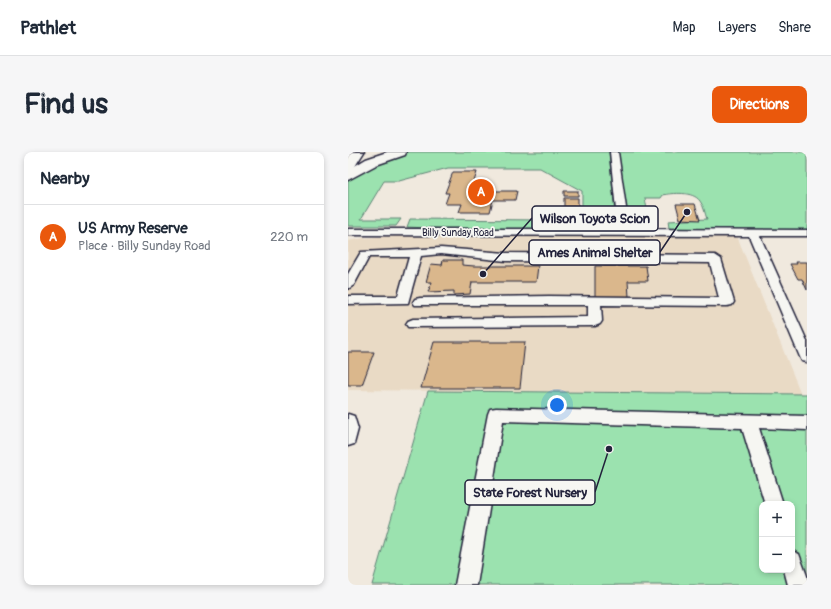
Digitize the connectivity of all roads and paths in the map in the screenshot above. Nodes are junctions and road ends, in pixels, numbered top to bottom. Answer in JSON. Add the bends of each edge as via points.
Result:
{"nodes":[{"id":1,"x":358,"y":152,"type":"edge"},
{"id":2,"x":400,"y":152,"type":"edge"},
{"id":3,"x":614,"y":152,"type":"edge"},
{"id":4,"x":348,"y":168,"type":"edge"},
{"id":5,"x":348,"y":176,"type":"edge"},
{"id":6,"x":348,"y":232,"type":"edge"},
{"id":7,"x":624,"y":233,"type":"junction"},
{"id":8,"x":753,"y":233,"type":"junction"},
{"id":9,"x":807,"y":233,"type":"edge"},
{"id":10,"x":416,"y":253,"type":"junction"},
{"id":11,"x":348,"y":285,"type":"edge"},
{"id":12,"x":348,"y":300,"type":"edge"},
{"id":13,"x":594,"y":300,"type":"junction"},
{"id":14,"x":420,"y":302,"type":"dead end"},
{"id":15,"x":413,"y":324,"type":"dead end"},
{"id":16,"x":807,"y":357,"type":"edge"},
{"id":17,"x":348,"y":420,"type":"edge"},
{"id":18,"x":749,"y":422,"type":"junction"},
{"id":19,"x":807,"y":423,"type":"edge"},
{"id":20,"x":348,"y":439,"type":"edge"},
{"id":21,"x":773,"y":501,"type":"edge"},
{"id":22,"x":795,"y":571,"type":"edge"},
{"id":23,"x":466,"y":585,"type":"edge"},
{"id":24,"x":799,"y":585,"type":"edge"}],
"edges":[{"from":1,"to":4,"type":"main road"},
{"from":2,"to":5,"type":"highway","via":[[371,162]]},
{"from":3,"to":7,"type":"street"},
{"from":6,"to":7,"type":"street","name":"Billy Sunday Road"},
{"from":7,"to":8,"type":"street","name":"Billy Sunday Road"},
{"from":8,"to":9,"type":"street","name":"Billy Sunday Road"},
{"from":8,"to":16,"type":"street"},
{"from":10,"to":11,"type":"street","via":[[365,254]]},
{"from":10,"to":12,"type":"street","via":[[404,300]]},
{"from":10,"to":13,"type":"street","via":[[441,251],[514,257],[715,258],[727,302]]},
{"from":13,"to":14,"type":"street"},
{"from":13,"to":15,"type":"street","via":[[595,321]]},
{"from":17,"to":20,"type":"street"},
{"from":18,"to":19,"type":"street"},
{"from":18,"to":21,"type":"street"},
{"from":18,"to":23,"type":"street","via":[[496,414]]},
{"from":22,"to":24,"type":"street"}]}
